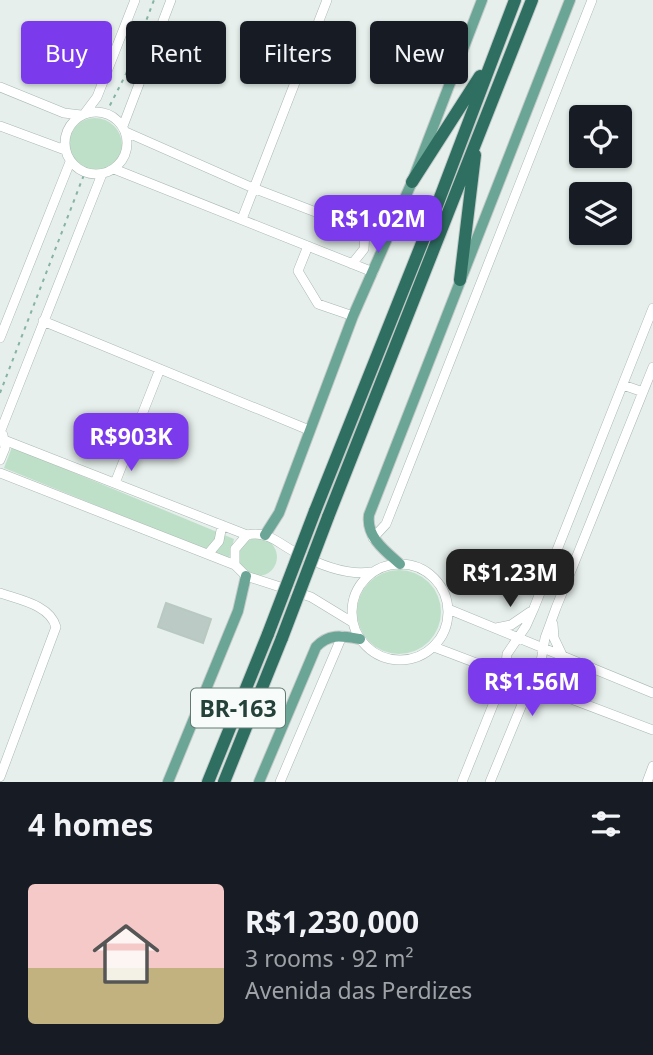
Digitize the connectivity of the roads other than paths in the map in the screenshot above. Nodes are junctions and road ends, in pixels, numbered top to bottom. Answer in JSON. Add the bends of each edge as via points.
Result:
{"nodes":[{"id":1,"x":135,"y":0,"type":"edge"},
{"id":2,"x":171,"y":0,"type":"edge"},
{"id":3,"x":327,"y":0,"type":"edge"},
{"id":4,"x":482,"y":0,"type":"edge"},
{"id":5,"x":515,"y":0,"type":"edge"},
{"id":6,"x":532,"y":0,"type":"edge"},
{"id":7,"x":570,"y":0,"type":"edge"},
{"id":8,"x":592,"y":0,"type":"edge"},
{"id":9,"x":493,"y":55,"type":"junction"},
{"id":10,"x":0,"y":87,"type":"edge"},
{"id":11,"x":83,"y":114,"type":"junction"},
{"id":12,"x":0,"y":126,"type":"edge"},
{"id":13,"x":124,"y":129,"type":"junction"},
{"id":14,"x":479,"y":132,"type":"junction"},
{"id":15,"x":65,"y":150,"type":"junction"},
{"id":16,"x":71,"y":162,"type":"junction"},
{"id":17,"x":114,"y":169,"type":"junction"},
{"id":18,"x":102,"y":174,"type":"junction"},
{"id":19,"x":412,"y":182,"type":"junction"},
{"id":20,"x":253,"y":188,"type":"junction"},
{"id":21,"x":242,"y":219,"type":"junction"},
{"id":22,"x":365,"y":231,"type":"junction"},
{"id":23,"x":386,"y":239,"type":"junction"},
{"id":24,"x":308,"y":246,"type":"junction"},
{"id":25,"x":352,"y":264,"type":"junction"},
{"id":26,"x":373,"y":272,"type":"junction"},
{"id":27,"x":460,"y":280,"type":"junction"},
{"id":28,"x":653,"y":308,"type":"edge"},
{"id":29,"x":353,"y":316,"type":"junction"},
{"id":30,"x":43,"y":321,"type":"junction"},
{"id":31,"x":0,"y":338,"type":"edge"},
{"id":32,"x":653,"y":367,"type":"edge"},
{"id":33,"x":160,"y":369,"type":"junction"},
{"id":34,"x":623,"y":385,"type":"junction"},
{"id":35,"x":643,"y":392,"type":"junction"},
{"id":36,"x":0,"y":429,"type":"edge"},
{"id":37,"x":309,"y":430,"type":"junction"},
{"id":38,"x":4,"y":440,"type":"junction"},
{"id":39,"x":0,"y":460,"type":"edge"},
{"id":40,"x":0,"y":473,"type":"edge"},
{"id":41,"x":115,"y":483,"type":"junction"},
{"id":42,"x":222,"y":525,"type":"junction"},
{"id":43,"x":247,"y":535,"type":"junction"},
{"id":44,"x":265,"y":535,"type":"junction"},
{"id":45,"x":373,"y":538,"type":"junction"},
{"id":46,"x":208,"y":554,"type":"junction"},
{"id":47,"x":400,"y":564,"type":"junction"},
{"id":48,"x":235,"y":565,"type":"junction"},
{"id":49,"x":373,"y":572,"type":"junction"},
{"id":50,"x":246,"y":576,"type":"junction"},
{"id":51,"x":0,"y":593,"type":"edge"},
{"id":52,"x":534,"y":608,"type":"junction"},
{"id":53,"x":448,"y":609,"type":"junction"},
{"id":54,"x":552,"y":620,"type":"junction"},
{"id":55,"x":352,"y":622,"type":"junction"},
{"id":56,"x":496,"y":629,"type":"junction"},
{"id":57,"x":342,"y":636,"type":"junction"},
{"id":58,"x":519,"y":638,"type":"junction"},
{"id":59,"x":360,"y":639,"type":"junction"},
{"id":60,"x":434,"y":647,"type":"junction"},
{"id":61,"x":544,"y":647,"type":"junction"},
{"id":62,"x":562,"y":655,"type":"junction"},
{"id":63,"x":505,"y":675,"type":"junction"},
{"id":64,"x":530,"y":685,"type":"junction"},
{"id":65,"x":298,"y":688,"type":"junction"},
{"id":66,"x":653,"y":693,"type":"edge"},
{"id":67,"x":316,"y":695,"type":"junction"},
{"id":68,"x":653,"y":730,"type":"edge"},
{"id":69,"x":653,"y":766,"type":"edge"},
{"id":70,"x":1,"y":780,"type":"edge"},
{"id":71,"x":168,"y":782,"type":"edge"},
{"id":72,"x":208,"y":782,"type":"edge"},
{"id":73,"x":224,"y":782,"type":"edge"},
{"id":74,"x":259,"y":782,"type":"edge"},
{"id":75,"x":280,"y":782,"type":"edge"},
{"id":76,"x":461,"y":782,"type":"edge"},
{"id":77,"x":490,"y":782,"type":"edge"},
{"id":78,"x":646,"y":782,"type":"edge"}],
"edges":[{"from":1,"to":11,"type":"street","via":[[97,97]]},
{"from":2,"to":13,"type":"street"},
{"from":3,"to":20,"type":"street"},
{"from":4,"to":19,"type":"main road"},
{"from":5,"to":9,"type":"highway","number":"BR-163"},
{"from":6,"to":14,"type":"highway","number":"BR-163"},
{"from":7,"to":27,"type":"main road"},
{"from":8,"to":45,"type":"street","via":[[386,524]]},
{"from":9,"to":19,"type":"highway"},
{"from":9,"to":72,"type":"highway","number":"BR-163","bridge":true},
{"from":10,"to":11,"type":"street","via":[[64,113]]},
{"from":11,"to":13,"type":"street","via":[[106,113]]},
{"from":11,"to":15,"type":"street","via":[[67,130]]},
{"from":12,"to":15,"type":"street"},
{"from":13,"to":17,"type":"street","via":[[125,157]]},
{"from":13,"to":20,"type":"street"},
{"from":14,"to":27,"type":"highway"},
{"from":14,"to":73,"type":"highway","number":"BR-163","bridge":true},
{"from":15,"to":16,"type":"street"},
{"from":16,"to":18,"type":"street","via":[[85,172]]},
{"from":16,"to":31,"type":"street"},
{"from":17,"to":18,"type":"street"},
{"from":17,"to":21,"type":"street"},
{"from":18,"to":30,"type":"street"},
{"from":19,"to":23,"type":"main road"},
{"from":20,"to":21,"type":"street"},
{"from":20,"to":22,"type":"street"},
{"from":21,"to":24,"type":"street"},
{"from":22,"to":23,"type":"street"},
{"from":22,"to":25,"type":"street","via":[[364,249]]},
{"from":23,"to":26,"type":"main road"},
{"from":24,"to":25,"type":"street"},
{"from":24,"to":29,"type":"street","via":[[298,271],[315,301]]},
{"from":25,"to":26,"type":"street"},
{"from":26,"to":29,"type":"main road"},
{"from":27,"to":45,"type":"main road","via":[[375,495],[368,519]]},
{"from":28,"to":34,"type":"street"},
{"from":29,"to":37,"type":"main road"},
{"from":30,"to":33,"type":"street"},
{"from":30,"to":36,"type":"street"},
{"from":32,"to":35,"type":"street"},
{"from":33,"to":37,"type":"street"},
{"from":33,"to":41,"type":"street"},
{"from":34,"to":35,"type":"street"},
{"from":34,"to":52,"type":"street"},
{"from":35,"to":54,"type":"street"},
{"from":36,"to":38,"type":"street"},
{"from":37,"to":44,"type":"main road","via":[[279,513]]},
{"from":38,"to":39,"type":"street"},
{"from":38,"to":41,"type":"street"},
{"from":40,"to":46,"type":"street"},
{"from":41,"to":42,"type":"street"},
{"from":42,"to":43,"type":"street"},
{"from":42,"to":46,"type":"street","via":[[219,541]]},
{"from":43,"to":44,"type":"street"},
{"from":43,"to":48,"type":"street","via":[[235,549]]},
{"from":44,"to":49,"type":"street","via":[[310,559],[347,571]]},
{"from":45,"to":47,"type":"main road"},
{"from":46,"to":48,"type":"street"},
{"from":47,"to":49,"type":"street"},
{"from":47,"to":53,"type":"street","via":[[419,568],[434,578]]},
{"from":48,"to":50,"type":"street"},
{"from":49,"to":55,"type":"street","via":[[355,594]]},
{"from":50,"to":55,"type":"street","via":[[311,597]]},
{"from":50,"to":71,"type":"main road","via":[[238,611]]},
{"from":51,"to":70,"type":"street","via":[[46,610],[56,627]]},
{"from":52,"to":56,"type":"street","via":[[511,625]]},
{"from":52,"to":58,"type":"street"},
{"from":53,"to":56,"type":"street"},
{"from":53,"to":60,"type":"street","via":[[445,631]]},
{"from":54,"to":61,"type":"street"},
{"from":54,"to":62,"type":"street"},
{"from":55,"to":59,"type":"street"},
{"from":56,"to":58,"type":"street"},
{"from":57,"to":59,"type":"main road"},
{"from":57,"to":65,"type":"main road","via":[[328,638],[316,647]]},
{"from":57,"to":67,"type":"street"},
{"from":58,"to":61,"type":"street"},
{"from":58,"to":63,"type":"street","via":[[507,654]]},
{"from":59,"to":60,"type":"street","via":[[373,653],[400,661],[419,657]]},
{"from":60,"to":63,"type":"street"},
{"from":61,"to":62,"type":"street"},
{"from":61,"to":64,"type":"street"},
{"from":62,"to":66,"type":"street"},
{"from":63,"to":64,"type":"street"},
{"from":63,"to":76,"type":"street"},
{"from":64,"to":68,"type":"street"},
{"from":64,"to":77,"type":"street"},
{"from":65,"to":67,"type":"street"},
{"from":65,"to":74,"type":"main road"},
{"from":67,"to":75,"type":"street"},
{"from":69,"to":78,"type":"street"}]}
